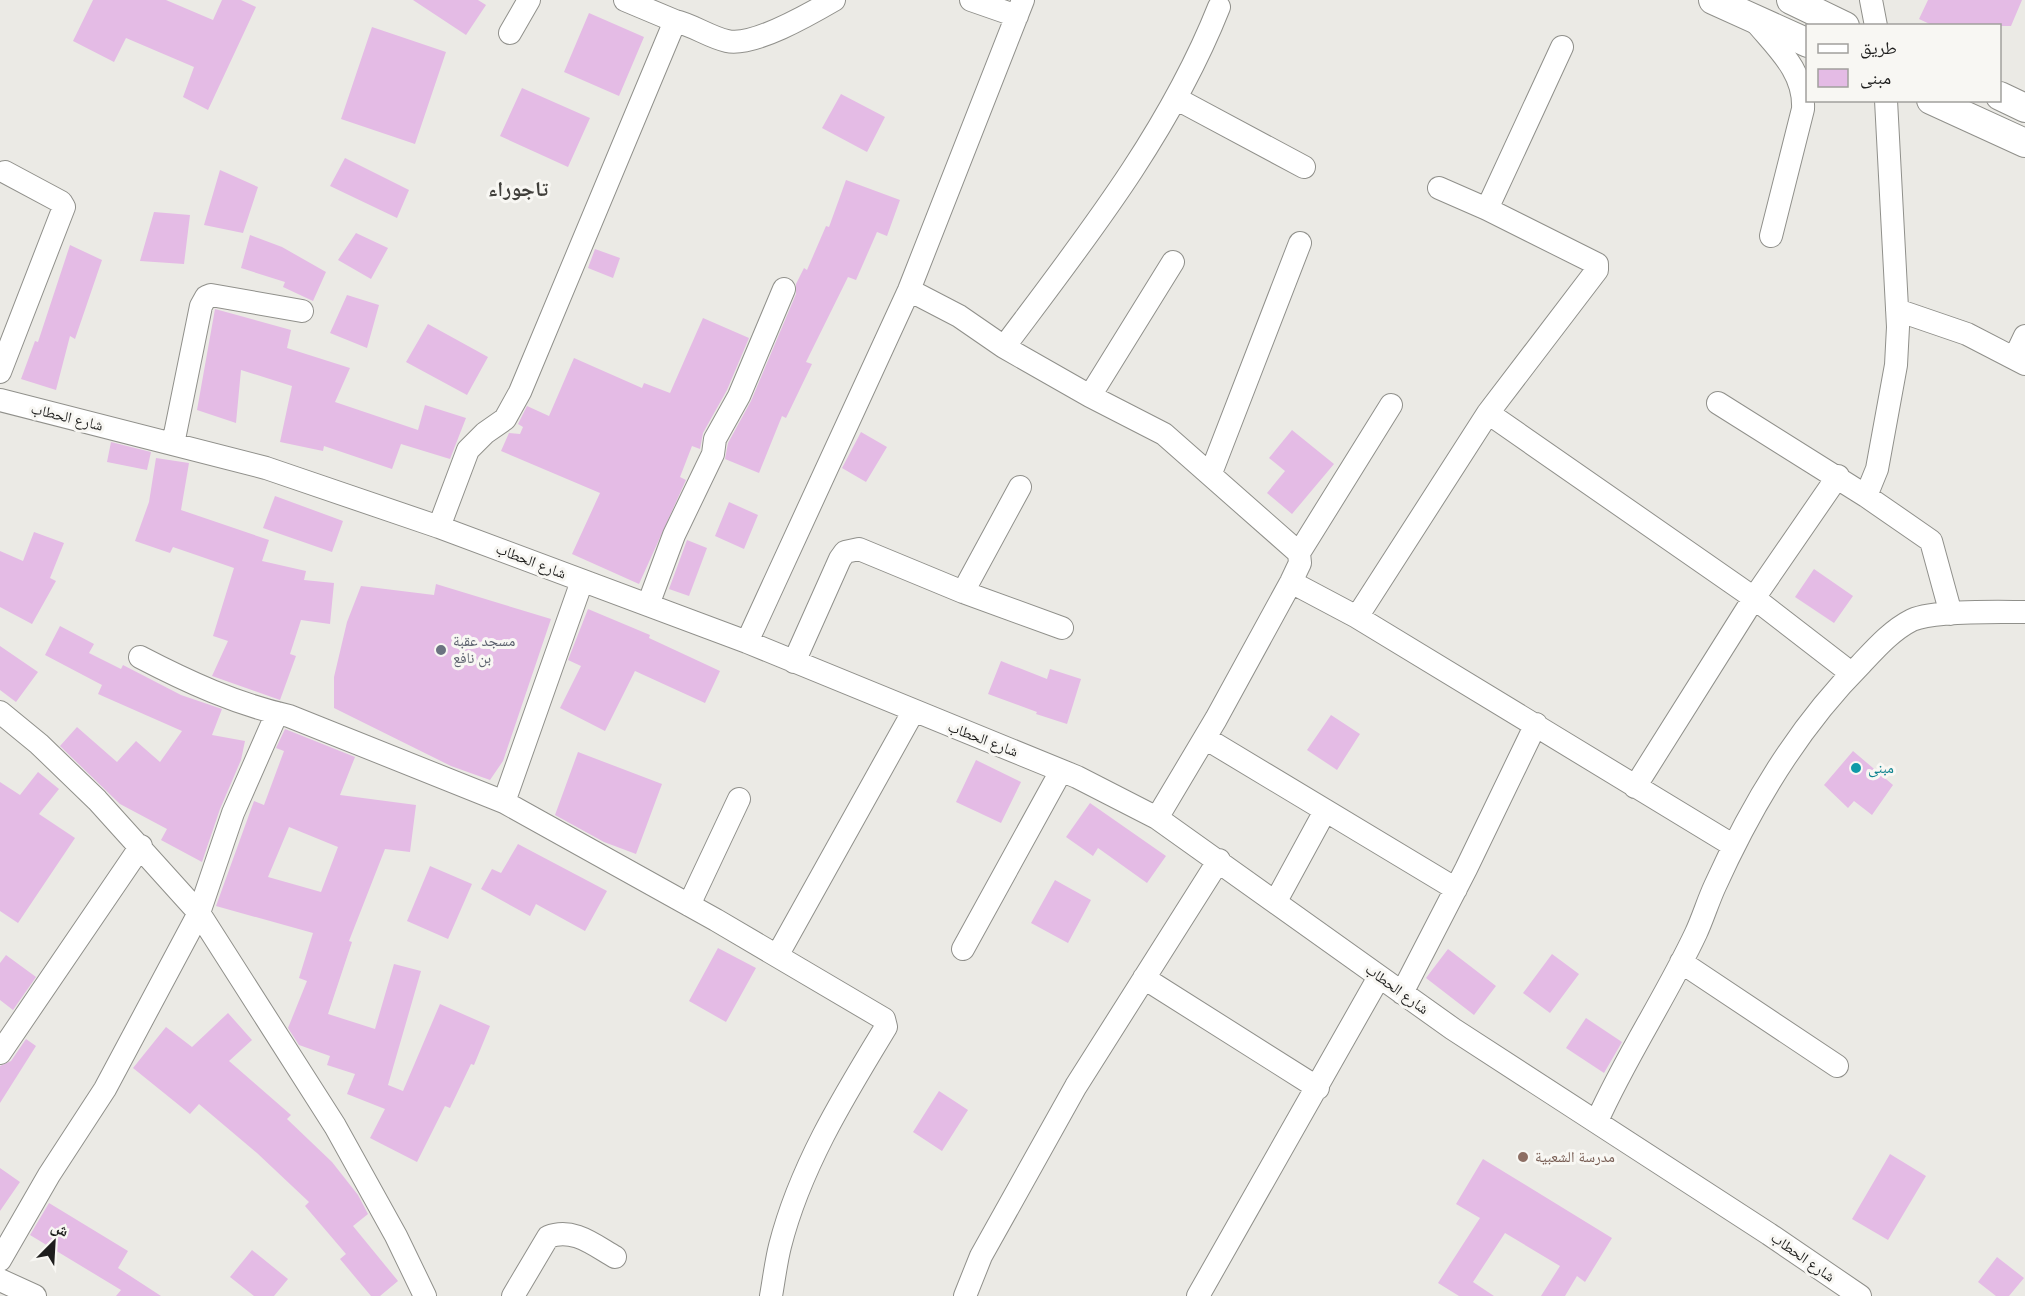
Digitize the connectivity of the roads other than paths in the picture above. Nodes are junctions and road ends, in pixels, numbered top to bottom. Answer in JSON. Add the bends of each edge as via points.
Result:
{"nodes":[{"id":1,"x":529,"y":0,"type":"edge"},
{"id":2,"x":625,"y":0,"type":"edge"},
{"id":3,"x":834,"y":0,"type":"edge"},
{"id":4,"x":972,"y":0,"type":"edge"},
{"id":5,"x":1713,"y":0,"type":"edge"},
{"id":6,"x":1791,"y":0,"type":"edge"},
{"id":7,"x":1871,"y":0,"type":"edge"},
{"id":8,"x":1220,"y":7,"type":"dead end"},
{"id":9,"x":1020,"y":8,"type":"edge"},
{"id":10,"x":1751,"y":16,"type":"junction"},
{"id":11,"x":675,"y":21,"type":"junction"},
{"id":12,"x":1841,"y":24,"type":"edge"},
{"id":13,"x":1876,"y":24,"type":"edge"},
{"id":14,"x":510,"y":33,"type":"dead end"},
{"id":15,"x":1806,"y":42,"type":"edge"},
{"id":16,"x":1562,"y":47,"type":"dead end"},
{"id":17,"x":2001,"y":96,"type":"edge"},
{"id":18,"x":1177,"y":99,"type":"junction"},
{"id":19,"x":1886,"y":102,"type":"edge"},
{"id":20,"x":1935,"y":102,"type":"edge"},
{"id":21,"x":2025,"y":108,"type":"edge"},
{"id":22,"x":2025,"y":143,"type":"edge"},
{"id":23,"x":1304,"y":167,"type":"dead end"},
{"id":24,"x":4,"y":172,"type":"dead end"},
{"id":25,"x":1439,"y":188,"type":"dead end"},
{"id":26,"x":1487,"y":209,"type":"junction"},
{"id":27,"x":1771,"y":236,"type":"dead end"},
{"id":28,"x":1300,"y":243,"type":"dead end"},
{"id":29,"x":1173,"y":262,"type":"dead end"},
{"id":30,"x":784,"y":289,"type":"dead end"},
{"id":31,"x":909,"y":290,"type":"junction"},
{"id":32,"x":1897,"y":310,"type":"junction"},
{"id":33,"x":302,"y":311,"type":"dead end"},
{"id":34,"x":2025,"y":336,"type":"edge"},
{"id":35,"x":1004,"y":347,"type":"junction"},
{"id":36,"x":2020,"y":361,"type":"edge"},
{"id":37,"x":0,"y":372,"type":"edge"},
{"id":38,"x":1090,"y":396,"type":"junction"},
{"id":39,"x":0,"y":400,"type":"edge"},
{"id":40,"x":1718,"y":403,"type":"dead end"},
{"id":41,"x":1391,"y":405,"type":"dead end"},
{"id":42,"x":1488,"y":413,"type":"junction"},
{"id":43,"x":173,"y":444,"type":"junction"},
{"id":44,"x":1211,"y":473,"type":"junction"},
{"id":45,"x":1838,"y":476,"type":"junction"},
{"id":46,"x":1020,"y":488,"type":"dead end"},
{"id":47,"x":1866,"y":496,"type":"junction"},
{"id":48,"x":440,"y":527,"type":"junction"},
{"id":49,"x":1299,"y":554,"type":"junction"},
{"id":50,"x":582,"y":580,"type":"junction"},
{"id":51,"x":1291,"y":582,"type":"junction"},
{"id":52,"x":963,"y":592,"type":"junction"},
{"id":53,"x":1754,"y":598,"type":"junction"},
{"id":54,"x":648,"y":605,"type":"junction"},
{"id":55,"x":2025,"y":612,"type":"edge"},
{"id":56,"x":1951,"y":614,"type":"junction"},
{"id":57,"x":1357,"y":617,"type":"junction"},
{"id":58,"x":1062,"y":628,"type":"dead end"},
{"id":59,"x":747,"y":642,"type":"junction"},
{"id":60,"x":140,"y":657,"type":"dead end"},
{"id":61,"x":794,"y":662,"type":"junction"},
{"id":62,"x":1851,"y":674,"type":"junction"},
{"id":63,"x":0,"y":712,"type":"edge"},
{"id":64,"x":913,"y":712,"type":"junction"},
{"id":65,"x":277,"y":713,"type":"junction"},
{"id":66,"x":1536,"y":724,"type":"junction"},
{"id":67,"x":1205,"y":738,"type":"junction"},
{"id":68,"x":1061,"y":771,"type":"junction"},
{"id":69,"x":1635,"y":787,"type":"junction"},
{"id":70,"x":739,"y":799,"type":"dead end"},
{"id":71,"x":504,"y":802,"type":"junction"},
{"id":72,"x":1325,"y":811,"type":"junction"},
{"id":73,"x":1158,"y":818,"type":"junction"},
{"id":74,"x":141,"y":846,"type":"junction"},
{"id":75,"x":1734,"y":846,"type":"junction"},
{"id":76,"x":1219,"y":860,"type":"junction"},
{"id":77,"x":1456,"y":889,"type":"junction"},
{"id":78,"x":1276,"y":901,"type":"junction"},
{"id":79,"x":689,"y":904,"type":"junction"},
{"id":80,"x":199,"y":914,"type":"junction"},
{"id":81,"x":963,"y":949,"type":"dead end"},
{"id":82,"x":777,"y":956,"type":"junction"},
{"id":83,"x":1681,"y":962,"type":"junction"},
{"id":84,"x":1380,"y":977,"type":"junction"},
{"id":85,"x":1144,"y":978,"type":"junction"},
{"id":86,"x":1402,"y":993,"type":"junction"},
{"id":87,"x":0,"y":1053,"type":"edge"},
{"id":88,"x":1838,"y":1066,"type":"dead end"},
{"id":89,"x":1318,"y":1088,"type":"junction"},
{"id":90,"x":1597,"y":1121,"type":"junction"},
{"id":91,"x":615,"y":1257,"type":"dead end"},
{"id":92,"x":0,"y":1260,"type":"edge"},
{"id":93,"x":0,"y":1280,"type":"edge"},
{"id":94,"x":418,"y":1293,"type":"edge"},
{"id":95,"x":35,"y":1296,"type":"edge"},
{"id":96,"x":513,"y":1296,"type":"edge"},
{"id":97,"x":771,"y":1296,"type":"edge"},
{"id":98,"x":965,"y":1296,"type":"edge"},
{"id":99,"x":1198,"y":1296,"type":"edge"},
{"id":100,"x":1860,"y":1296,"type":"edge"}],
"edges":[{"from":1,"to":14,"type":"street"},
{"from":2,"to":11,"type":"street"},
{"from":3,"to":11,"type":"street","via":[[786,25],[734,43]]},
{"from":4,"to":9,"type":"street"},
{"from":5,"to":10,"type":"main road"},
{"from":6,"to":12,"type":"main road"},
{"from":7,"to":13,"type":"street"},
{"from":8,"to":18,"type":"street"},
{"from":9,"to":31,"type":"street"},
{"from":10,"to":15,"type":"main road"},
{"from":10,"to":27,"type":"street","via":[[1798,74],[1804,93]]},
{"from":11,"to":48,"type":"street","via":[[520,392],[505,419],[468,450]]},
{"from":16,"to":26,"type":"street"},
{"from":17,"to":21,"type":"main road"},
{"from":18,"to":23,"type":"street"},
{"from":18,"to":35,"type":"street","via":[[1111,204]]},
{"from":19,"to":32,"type":"street"},
{"from":20,"to":22,"type":"main road"},
{"from":24,"to":37,"type":"street","via":[[64,207]]},
{"from":25,"to":26,"type":"street"},
{"from":26,"to":42,"type":"street","via":[[1598,266]]},
{"from":28,"to":44,"type":"street"},
{"from":29,"to":38,"type":"street"},
{"from":30,"to":54,"type":"street","via":[[739,396],[715,439],[713,454],[674,536]]},
{"from":31,"to":35,"type":"street","via":[[959,316]]},
{"from":31,"to":59,"type":"street"},
{"from":32,"to":36,"type":"street","via":[[1967,334]]},
{"from":32,"to":47,"type":"street","via":[[1896,364],[1877,469]]},
{"from":33,"to":43,"type":"street","via":[[206,297]]},
{"from":34,"to":36,"type":"street"},
{"from":35,"to":38,"type":"street"},
{"from":38,"to":44,"type":"street","via":[[1164,434]]},
{"from":39,"to":43,"type":"street","name":"شارع الحطاب"},
{"from":40,"to":45,"type":"street"},
{"from":41,"to":49,"type":"street"},
{"from":42,"to":53,"type":"street"},
{"from":42,"to":57,"type":"street"},
{"from":43,"to":48,"type":"street","name":"شارع الحطاب","via":[[266,468]]},
{"from":44,"to":49,"type":"street"},
{"from":45,"to":47,"type":"street"},
{"from":45,"to":53,"type":"street"},
{"from":46,"to":52,"type":"street"},
{"from":47,"to":56,"type":"street","via":[[1931,541]]},
{"from":48,"to":50,"type":"street","name":"شارع الحطاب"},
{"from":49,"to":51,"type":"street","via":[[1300,563]]},
{"from":50,"to":54,"type":"street","name":"شارع الحطاب"},
{"from":50,"to":71,"type":"street"},
{"from":51,"to":57,"type":"street"},
{"from":51,"to":67,"type":"street"},
{"from":52,"to":58,"type":"street"},
{"from":52,"to":61,"type":"street","via":[[859,549],[845,552]]},
{"from":53,"to":62,"type":"street"},
{"from":53,"to":69,"type":"street"},
{"from":54,"to":59,"type":"street","name":"شارع الحطاب"},
{"from":55,"to":56,"type":"street"},
{"from":56,"to":62,"type":"street","via":[[1914,619],[1889,635]]},
{"from":57,"to":66,"type":"street"},
{"from":59,"to":61,"type":"street","name":"شارع الحطاب"},
{"from":60,"to":65,"type":"street","via":[[188,682]]},
{"from":61,"to":64,"type":"street","name":"شارع الحطاب"},
{"from":62,"to":75,"type":"street","via":[[1814,716],[1767,786]]},
{"from":63,"to":74,"type":"street","via":[[39,744]]},
{"from":64,"to":68,"type":"street","name":"شارع الحطاب"},
{"from":64,"to":82,"type":"street"},
{"from":65,"to":71,"type":"street"},
{"from":65,"to":80,"type":"street","via":[[233,813]]},
{"from":66,"to":69,"type":"street"},
{"from":66,"to":77,"type":"street"},
{"from":67,"to":72,"type":"street"},
{"from":67,"to":73,"type":"street"},
{"from":68,"to":73,"type":"street","name":"شارع الحطاب"},
{"from":68,"to":81,"type":"street"},
{"from":69,"to":75,"type":"street"},
{"from":70,"to":79,"type":"street"},
{"from":71,"to":79,"type":"street"},
{"from":72,"to":77,"type":"street"},
{"from":72,"to":78,"type":"street"},
{"from":73,"to":76,"type":"street","name":"شارع الحطاب"},
{"from":74,"to":80,"type":"street"},
{"from":74,"to":87,"type":"street"},
{"from":75,"to":83,"type":"street"},
{"from":76,"to":78,"type":"street","name":"شارع الحطاب"},
{"from":76,"to":85,"type":"street"},
{"from":77,"to":86,"type":"street"},
{"from":78,"to":84,"type":"street","name":"شارع الحطاب"},
{"from":79,"to":82,"type":"street"},
{"from":80,"to":92,"type":"street","via":[[105,1089]]},
{"from":80,"to":94,"type":"street","via":[[334,1126],[396,1236]]},
{"from":82,"to":97,"type":"street","via":[[884,1019],[886,1027],[807,1169],[780,1246]]},
{"from":83,"to":88,"type":"street"},
{"from":83,"to":90,"type":"street"},
{"from":84,"to":86,"type":"street","name":"شارع الحطاب"},
{"from":84,"to":89,"type":"street"},
{"from":85,"to":89,"type":"street"},
{"from":85,"to":98,"type":"street","via":[[1076,1086],[1018,1189],[981,1256]]},
{"from":86,"to":90,"type":"street","name":"شارع الحطاب"},
{"from":89,"to":99,"type":"street"},
{"from":90,"to":100,"type":"street","name":"شارع الحطاب"},
{"from":91,"to":96,"type":"street","via":[[578,1237],[557,1233],[548,1237]]},
{"from":93,"to":95,"type":"street"}]}
